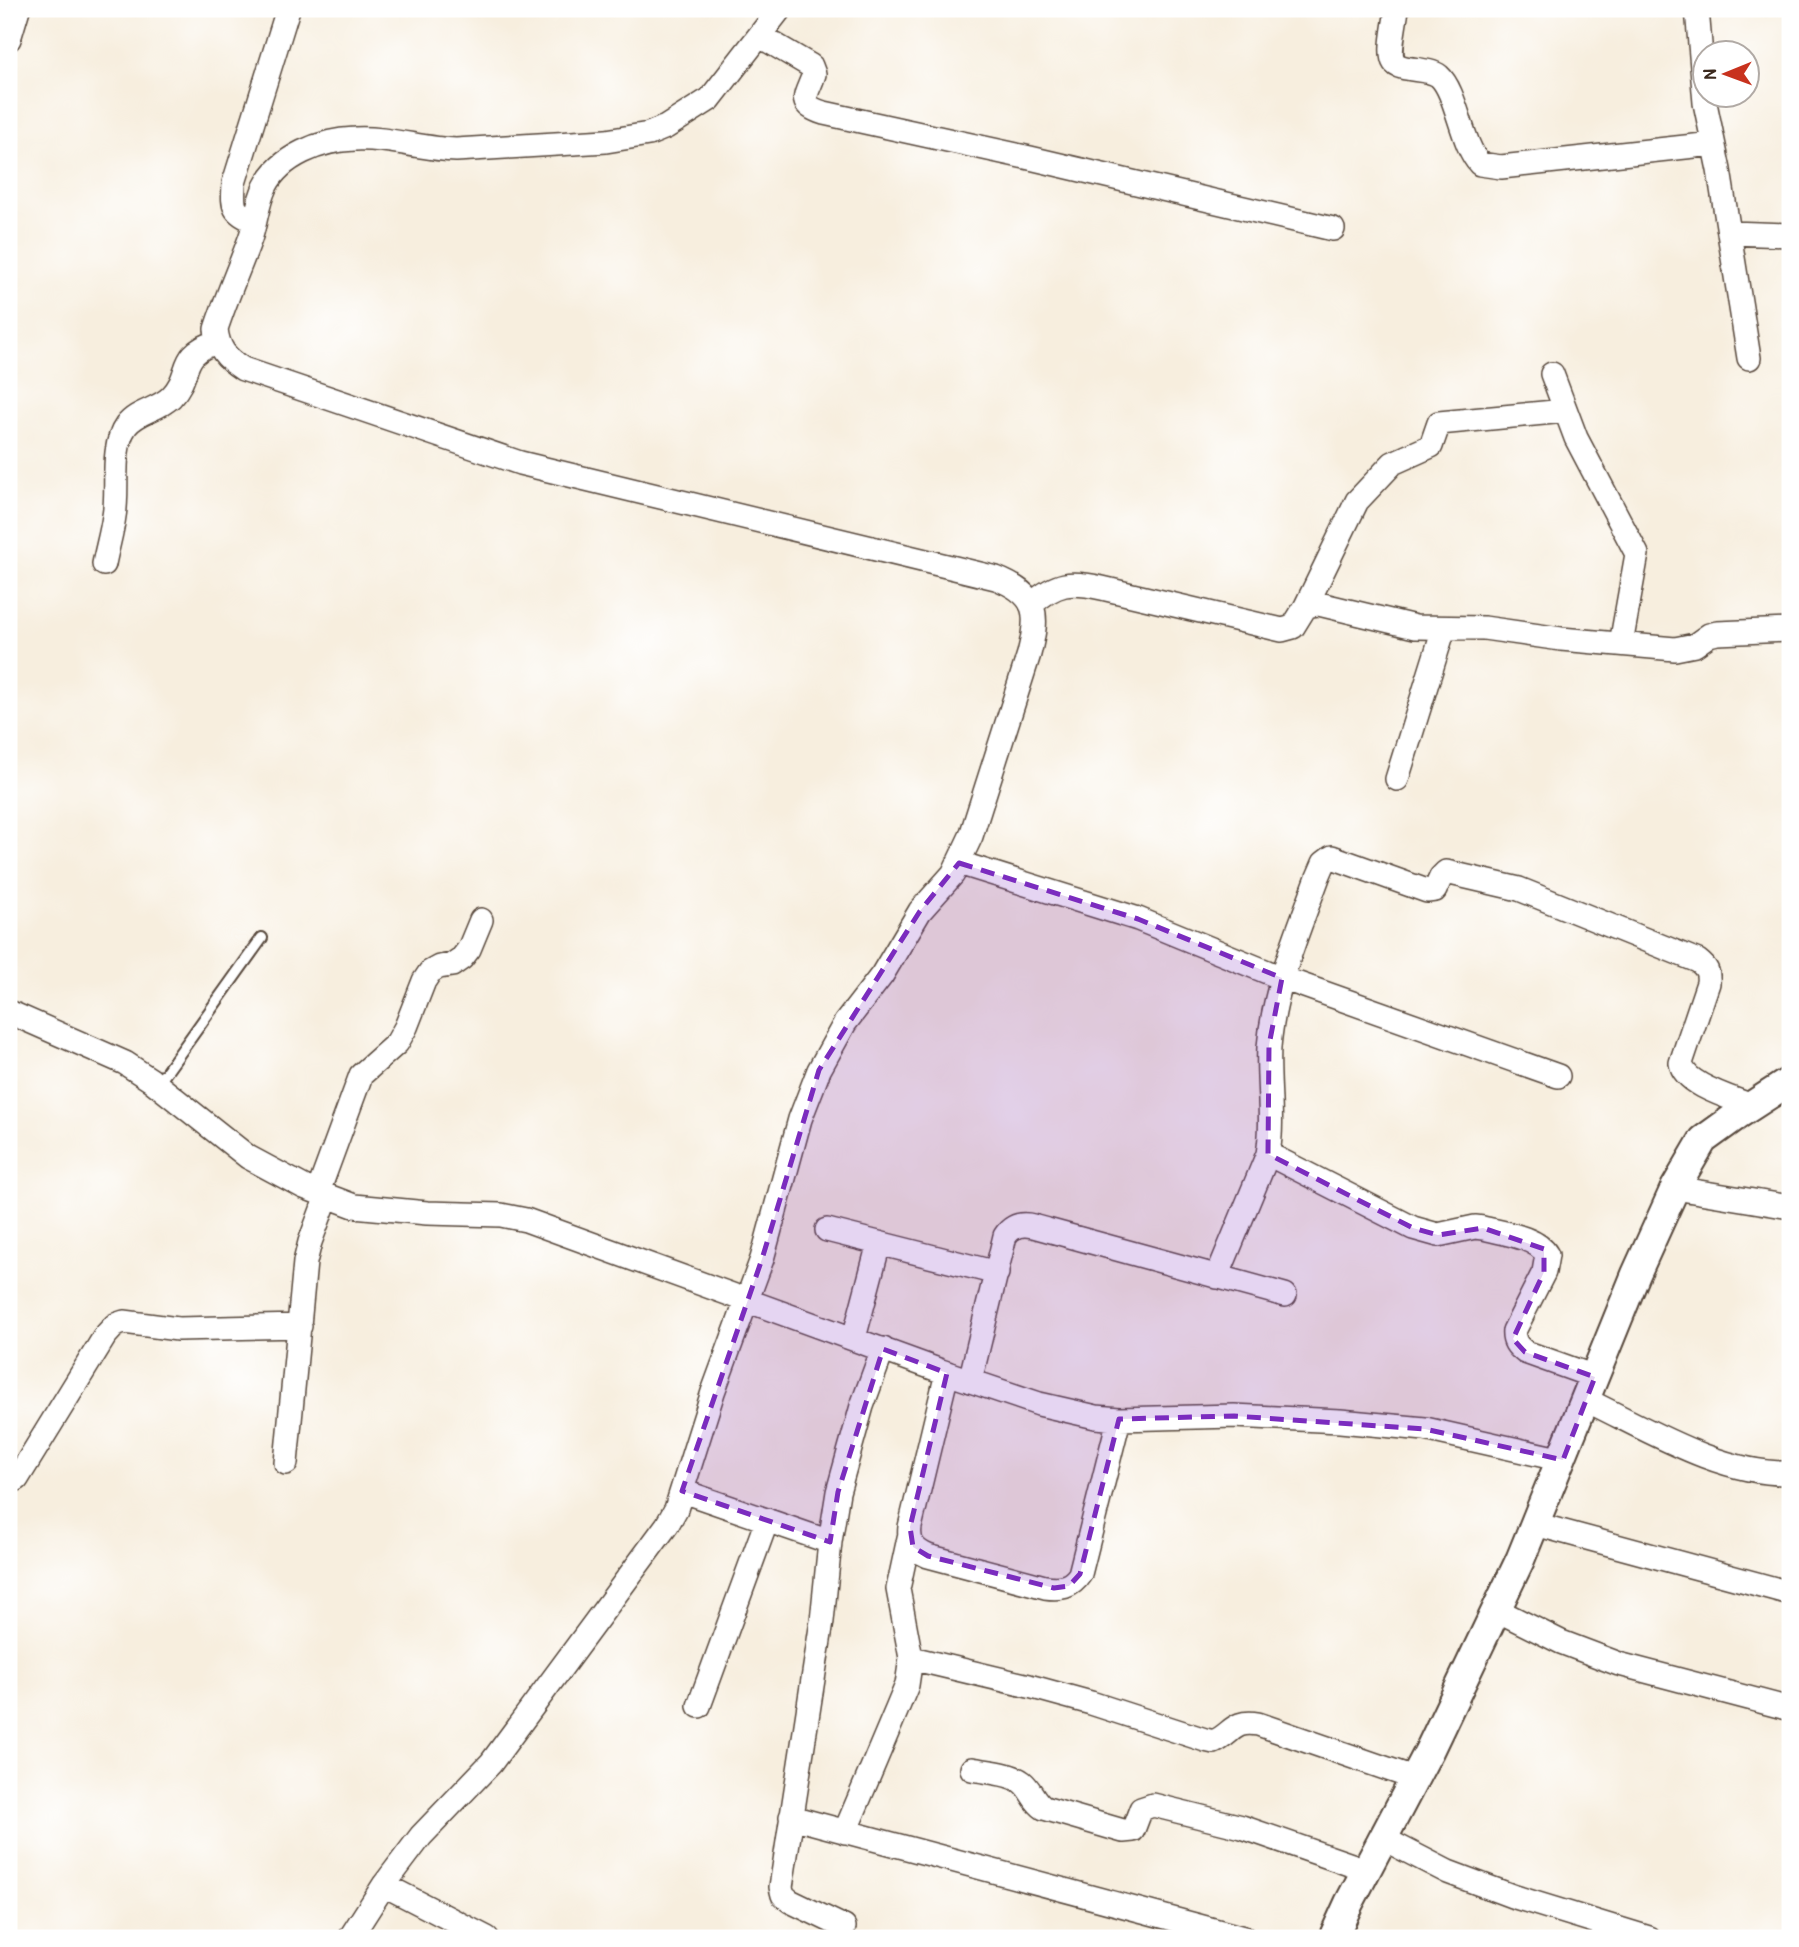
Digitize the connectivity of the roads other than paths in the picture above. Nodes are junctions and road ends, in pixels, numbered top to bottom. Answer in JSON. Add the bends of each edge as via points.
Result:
{"nodes":[{"id":1,"x":19,"y":9,"type":"edge"},
{"id":2,"x":288,"y":9,"type":"edge"},
{"id":3,"x":780,"y":9,"type":"edge"},
{"id":4,"x":1397,"y":9,"type":"edge"},
{"id":5,"x":1698,"y":9,"type":"edge"},
{"id":6,"x":760,"y":36,"type":"junction"},
{"id":7,"x":9,"y":39,"type":"edge"},
{"id":8,"x":1713,"y":144,"type":"junction"},
{"id":9,"x":255,"y":221,"type":"junction"},
{"id":10,"x":1333,"y":229,"type":"dead end"},
{"id":11,"x":1730,"y":233,"type":"junction"},
{"id":12,"x":1790,"y":235,"type":"edge"},
{"id":13,"x":217,"y":342,"type":"junction"},
{"id":14,"x":1749,"y":358,"type":"dead end"},
{"id":15,"x":1552,"y":374,"type":"dead end"},
{"id":16,"x":1565,"y":411,"type":"junction"},
{"id":17,"x":104,"y":564,"type":"dead end"},
{"id":18,"x":1032,"y":604,"type":"junction"},
{"id":19,"x":1305,"y":608,"type":"junction"},
{"id":20,"x":1444,"y":628,"type":"junction"},
{"id":21,"x":1790,"y":630,"type":"edge"},
{"id":22,"x":1620,"y":644,"type":"junction"},
{"id":23,"x":1397,"y":779,"type":"dead end"},
{"id":24,"x":959,"y":863,"type":"junction"},
{"id":25,"x":481,"y":920,"type":"dead end"},
{"id":26,"x":262,"y":938,"type":"dead end"},
{"id":27,"x":1282,"y":978,"type":"junction"},
{"id":28,"x":9,"y":1012,"type":"edge"},
{"id":29,"x":1558,"y":1076,"type":"dead end"},
{"id":30,"x":1790,"y":1081,"type":"edge"},
{"id":31,"x":157,"y":1085,"type":"junction"},
{"id":32,"x":1752,"y":1106,"type":"junction"},
{"id":33,"x":1268,"y":1154,"type":"junction"},
{"id":34,"x":1675,"y":1188,"type":"junction"},
{"id":35,"x":322,"y":1194,"type":"junction"},
{"id":36,"x":1790,"y":1208,"type":"edge"},
{"id":37,"x":827,"y":1230,"type":"dead end"},
{"id":38,"x":879,"y":1243,"type":"junction"},
{"id":39,"x":997,"y":1273,"type":"junction"},
{"id":40,"x":1217,"y":1277,"type":"junction"},
{"id":41,"x":1286,"y":1295,"type":"dead end"},
{"id":42,"x":748,"y":1300,"type":"junction"},
{"id":43,"x":300,"y":1326,"type":"junction"},
{"id":44,"x":853,"y":1338,"type":"junction"},
{"id":45,"x":883,"y":1349,"type":"junction"},
{"id":46,"x":947,"y":1373,"type":"junction"},
{"id":47,"x":970,"y":1381,"type":"junction"},
{"id":48,"x":1590,"y":1388,"type":"junction"},
{"id":49,"x":1119,"y":1419,"type":"junction"},
{"id":50,"x":1563,"y":1460,"type":"junction"},
{"id":51,"x":286,"y":1463,"type":"dead end"},
{"id":52,"x":1790,"y":1473,"type":"edge"},
{"id":53,"x":17,"y":1479,"type":"dead end"},
{"id":54,"x":682,"y":1491,"type":"junction"},
{"id":55,"x":767,"y":1520,"type":"junction"},
{"id":56,"x":1535,"y":1524,"type":"junction"},
{"id":57,"x":909,"y":1538,"type":"junction"},
{"id":58,"x":830,"y":1542,"type":"junction"},
{"id":59,"x":1790,"y":1592,"type":"edge"},
{"id":60,"x":1497,"y":1610,"type":"junction"},
{"id":61,"x":911,"y":1658,"type":"junction"},
{"id":62,"x":699,"y":1706,"type":"dead end"},
{"id":63,"x":1790,"y":1709,"type":"edge"},
{"id":64,"x":972,"y":1769,"type":"dead end"},
{"id":65,"x":1415,"y":1777,"type":"junction"},
{"id":66,"x":791,"y":1817,"type":"junction"},
{"id":67,"x":845,"y":1832,"type":"junction"},
{"id":68,"x":1382,"y":1838,"type":"junction"},
{"id":69,"x":1366,"y":1870,"type":"junction"},
{"id":70,"x":384,"y":1885,"type":"junction"},
{"id":71,"x":844,"y":1927,"type":"dead end"},
{"id":72,"x":350,"y":1938,"type":"edge"},
{"id":73,"x":487,"y":1938,"type":"edge"},
{"id":74,"x":1244,"y":1938,"type":"edge"},
{"id":75,"x":1333,"y":1938,"type":"edge"},
{"id":76,"x":1649,"y":1938,"type":"edge"}],
"edges":[{"from":1,"to":7,"type":"street"},
{"from":2,"to":9,"type":"street","via":[[234,183],[236,211]]},
{"from":3,"to":6,"type":"street"},
{"from":4,"to":8,"type":"street","via":[[1394,62],[1442,79],[1480,164],[1501,167]]},
{"from":5,"to":8,"type":"street","via":[[1702,80]]},
{"from":6,"to":9,"type":"street","via":[[710,99],[649,134],[456,150],[378,139],[322,144],[278,168],[264,190]]},
{"from":6,"to":10,"type":"street","via":[[811,66],[814,74],[805,100],[824,113]]},
{"from":8,"to":11,"type":"street"},
{"from":9,"to":13,"type":"street","via":[[216,329]]},
{"from":11,"to":12,"type":"street"},
{"from":11,"to":14,"type":"street"},
{"from":13,"to":17,"type":"street","via":[[199,348],[190,358],[171,396],[125,427]]},
{"from":13,"to":18,"type":"street","via":[[229,361],[243,369],[487,453],[996,579],[1019,589]]},
{"from":15,"to":16,"type":"street"},
{"from":16,"to":19,"type":"street","via":[[1439,423],[1431,446],[1393,463],[1350,510]]},
{"from":16,"to":22,"type":"street","via":[[1637,554]]},
{"from":18,"to":19,"type":"street","via":[[1054,587],[1083,584],[1282,630],[1293,627]]},
{"from":18,"to":24,"type":"street","via":[[1036,623],[1029,654]]},
{"from":19,"to":20,"type":"street","via":[[1319,604],[1415,627]]},
{"from":20,"to":22,"type":"street","via":[[1484,628]]},
{"from":20,"to":23,"type":"street"},
{"from":21,"to":22,"type":"street","via":[[1717,633],[1675,649]]},
{"from":24,"to":27,"type":"street","via":[[1138,919]]},
{"from":24,"to":42,"type":"street","via":[[920,911],[819,1070],[800,1119]]},
{"from":25,"to":35,"type":"street","via":[[462,958],[430,972],[397,1043],[360,1075]]},
{"from":26,"to":31,"type":"lane"},
{"from":27,"to":29,"type":"street"},
{"from":27,"to":32,"type":"street","via":[[1321,870],[1332,857],[1427,891],[1435,890],[1443,874],[1451,872],[1518,889],[1706,967],[1708,983],[1682,1071],[1693,1082]]},
{"from":27,"to":33,"type":"street","via":[[1269,1045]]},
{"from":28,"to":31,"type":"street","via":[[125,1063]]},
{"from":30,"to":32,"type":"street"},
{"from":31,"to":35,"type":"street","via":[[248,1157]]},
{"from":32,"to":34,"type":"street","via":[[1703,1140]]},
{"from":33,"to":40,"type":"street"},
{"from":33,"to":48,"type":"street","via":[[1413,1228],[1438,1235],[1483,1228],[1544,1249],[1544,1272],[1513,1339],[1525,1352]]},
{"from":34,"to":36,"type":"street"},
{"from":34,"to":48,"type":"street"},
{"from":35,"to":42,"type":"street","via":[[354,1206],[526,1220]]},
{"from":35,"to":43,"type":"street","via":[[305,1262]]},
{"from":37,"to":38,"type":"street"},
{"from":38,"to":39,"type":"street"},
{"from":38,"to":44,"type":"street"},
{"from":39,"to":40,"type":"street","via":[[1005,1236],[1025,1224]]},
{"from":39,"to":47,"type":"street"},
{"from":40,"to":41,"type":"street"},
{"from":42,"to":44,"type":"street"},
{"from":42,"to":54,"type":"street"},
{"from":43,"to":51,"type":"street"},
{"from":43,"to":53,"type":"street","via":[[178,1329],[124,1322],[115,1325]]},
{"from":44,"to":45,"type":"street"},
{"from":45,"to":46,"type":"street"},
{"from":45,"to":58,"type":"street","via":[[838,1492]]},
{"from":46,"to":47,"type":"street"},
{"from":46,"to":57,"type":"street"},
{"from":47,"to":49,"type":"street","via":[[1059,1409]]},
{"from":48,"to":50,"type":"street"},
{"from":48,"to":52,"type":"street","via":[[1718,1460],[1750,1470]]},
{"from":49,"to":50,"type":"street","via":[[1234,1416],[1340,1421],[1425,1429]]},
{"from":49,"to":57,"type":"street","via":[[1080,1574],[1069,1586],[1045,1587],[928,1556],[919,1553]]},
{"from":50,"to":56,"type":"street"},
{"from":54,"to":55,"type":"street"},
{"from":54,"to":70,"type":"street","via":[[667,1525],[491,1763],[421,1836]]},
{"from":55,"to":58,"type":"street"},
{"from":55,"to":62,"type":"street"},
{"from":56,"to":59,"type":"street"},
{"from":56,"to":60,"type":"street"},
{"from":57,"to":61,"type":"street","via":[[898,1588]]},
{"from":58,"to":66,"type":"street"},
{"from":60,"to":63,"type":"street","via":[[1619,1664]]},
{"from":60,"to":65,"type":"street"},
{"from":61,"to":65,"type":"street","via":[[1078,1699],[1214,1742],[1242,1723],[1258,1724]]},
{"from":61,"to":67,"type":"street","via":[[902,1697]]},
{"from":64,"to":69,"type":"street","via":[[1017,1779],[1044,1808],[1123,1830],[1133,1830],[1141,1810],[1153,1805],[1242,1827]]},
{"from":65,"to":68,"type":"street"},
{"from":66,"to":67,"type":"street"},
{"from":66,"to":71,"type":"street","via":[[783,1895]]},
{"from":67,"to":74,"type":"street"},
{"from":68,"to":69,"type":"street"},
{"from":68,"to":76,"type":"street","via":[[1448,1872]]},
{"from":69,"to":75,"type":"street"},
{"from":70,"to":72,"type":"street"},
{"from":70,"to":73,"type":"street"}]}
